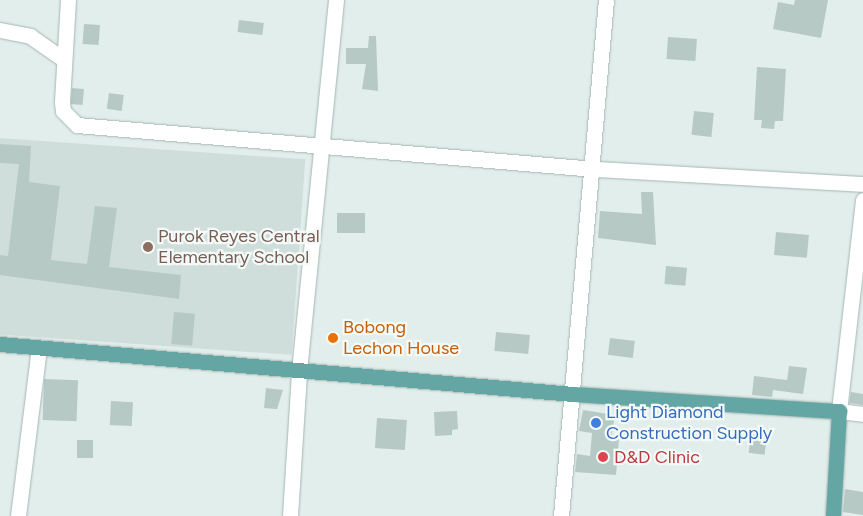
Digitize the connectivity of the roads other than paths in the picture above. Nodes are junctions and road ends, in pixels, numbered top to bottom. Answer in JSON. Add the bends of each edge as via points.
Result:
{"nodes":[{"id":1,"x":68,"y":0,"type":"edge"},
{"id":2,"x":336,"y":0,"type":"edge"},
{"id":3,"x":606,"y":0,"type":"edge"},
{"id":4,"x":0,"y":30,"type":"edge"},
{"id":5,"x":63,"y":59,"type":"junction"},
{"id":6,"x":322,"y":146,"type":"junction"},
{"id":7,"x":595,"y":169,"type":"junction"},
{"id":8,"x":863,"y":184,"type":"edge"},
{"id":9,"x":863,"y":200,"type":"edge"},
{"id":10,"x":857,"y":293,"type":"edge"},
{"id":11,"x":0,"y":344,"type":"edge"},
{"id":12,"x":38,"y":347,"type":"junction"},
{"id":13,"x":299,"y":370,"type":"junction"},
{"id":14,"x":573,"y":394,"type":"junction"},
{"id":15,"x":839,"y":411,"type":"junction"},
{"id":16,"x":863,"y":414,"type":"edge"},
{"id":17,"x":18,"y":516,"type":"edge"},
{"id":18,"x":290,"y":516,"type":"edge"},
{"id":19,"x":561,"y":516,"type":"edge"},
{"id":20,"x":833,"y":516,"type":"edge"}],
"edges":[{"from":1,"to":5,"type":"street"},
{"from":2,"to":6,"type":"street"},
{"from":3,"to":7,"type":"street"},
{"from":4,"to":5,"type":"street","via":[[30,36]]},
{"from":5,"to":6,"type":"street","via":[[63,111],[77,125]]},
{"from":6,"to":7,"type":"street"},
{"from":6,"to":13,"type":"street"},
{"from":7,"to":8,"type":"street"},
{"from":7,"to":14,"type":"street"},
{"from":9,"to":10,"type":"street"},
{"from":10,"to":15,"type":"street"},
{"from":11,"to":12,"type":"main road"},
{"from":12,"to":13,"type":"main road"},
{"from":12,"to":17,"type":"street"},
{"from":13,"to":14,"type":"main road"},
{"from":13,"to":18,"type":"street"},
{"from":14,"to":15,"type":"main road"},
{"from":14,"to":19,"type":"street"},
{"from":15,"to":16,"type":"street"},
{"from":15,"to":20,"type":"main road"}]}
